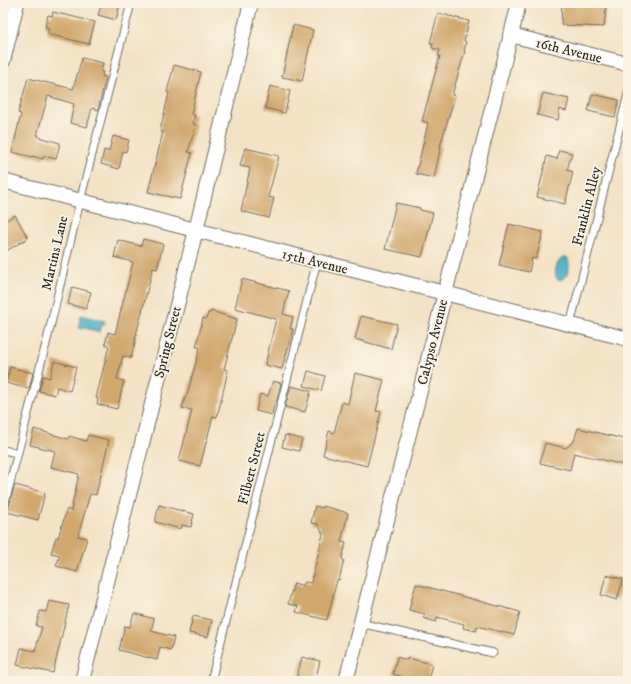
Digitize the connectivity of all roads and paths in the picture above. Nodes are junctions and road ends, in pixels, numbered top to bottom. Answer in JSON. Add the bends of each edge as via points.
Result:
{"nodes":[{"id":1,"x":17,"y":3,"type":"edge"},
{"id":2,"x":131,"y":3,"type":"edge"},
{"id":3,"x":251,"y":3,"type":"edge"},
{"id":4,"x":519,"y":3,"type":"edge"},
{"id":5,"x":510,"y":36,"type":"junction"},
{"id":6,"x":3,"y":61,"type":"edge"},
{"id":7,"x":628,"y":64,"type":"edge"},
{"id":8,"x":628,"y":94,"type":"edge"},
{"id":9,"x":3,"y":181,"type":"edge"},
{"id":10,"x":80,"y":201,"type":"junction"},
{"id":11,"x":196,"y":230,"type":"junction"},
{"id":12,"x":317,"y":261,"type":"junction"},
{"id":13,"x":444,"y":293,"type":"junction"},
{"id":14,"x":570,"y":325,"type":"junction"},
{"id":15,"x":628,"y":339,"type":"edge"},
{"id":16,"x":3,"y":450,"type":"edge"},
{"id":17,"x":17,"y":453,"type":"junction"},
{"id":18,"x":3,"y":510,"type":"edge"},
{"id":19,"x":360,"y":623,"type":"junction"},
{"id":20,"x":493,"y":653,"type":"dead end"},
{"id":21,"x":82,"y":681,"type":"edge"},
{"id":22,"x":211,"y":681,"type":"edge"},
{"id":23,"x":346,"y":681,"type":"edge"}],
"edges":[{"from":1,"to":6,"type":"street"},
{"from":2,"to":10,"type":"lane","name":"Martins Lane"},
{"from":3,"to":11,"type":"street","name":"Spring Street"},
{"from":4,"to":5,"type":"street","name":"Calypso Avenue"},
{"from":5,"to":7,"type":"street","name":"16th Avenue"},
{"from":5,"to":13,"type":"street","name":"Calypso Avenue"},
{"from":8,"to":14,"type":"lane","name":"Franklin Alley"},
{"from":9,"to":10,"type":"street","name":"15th Avenue"},
{"from":10,"to":11,"type":"street","name":"15th Avenue"},
{"from":10,"to":17,"type":"lane","name":"Martins Lane"},
{"from":11,"to":12,"type":"street","name":"15th Avenue"},
{"from":11,"to":21,"type":"street","name":"Spring Street"},
{"from":12,"to":13,"type":"street","name":"15th Avenue"},
{"from":12,"to":22,"type":"lane","name":"Filbert Street"},
{"from":13,"to":14,"type":"street","name":"15th Avenue"},
{"from":13,"to":19,"type":"street","name":"Calypso Avenue"},
{"from":14,"to":15,"type":"street","name":"15th Avenue"},
{"from":16,"to":17,"type":"lane"},
{"from":17,"to":18,"type":"lane","name":"Martins Lane"},
{"from":19,"to":20,"type":"lane"},
{"from":19,"to":23,"type":"street","name":"Calypso Avenue"}]}
